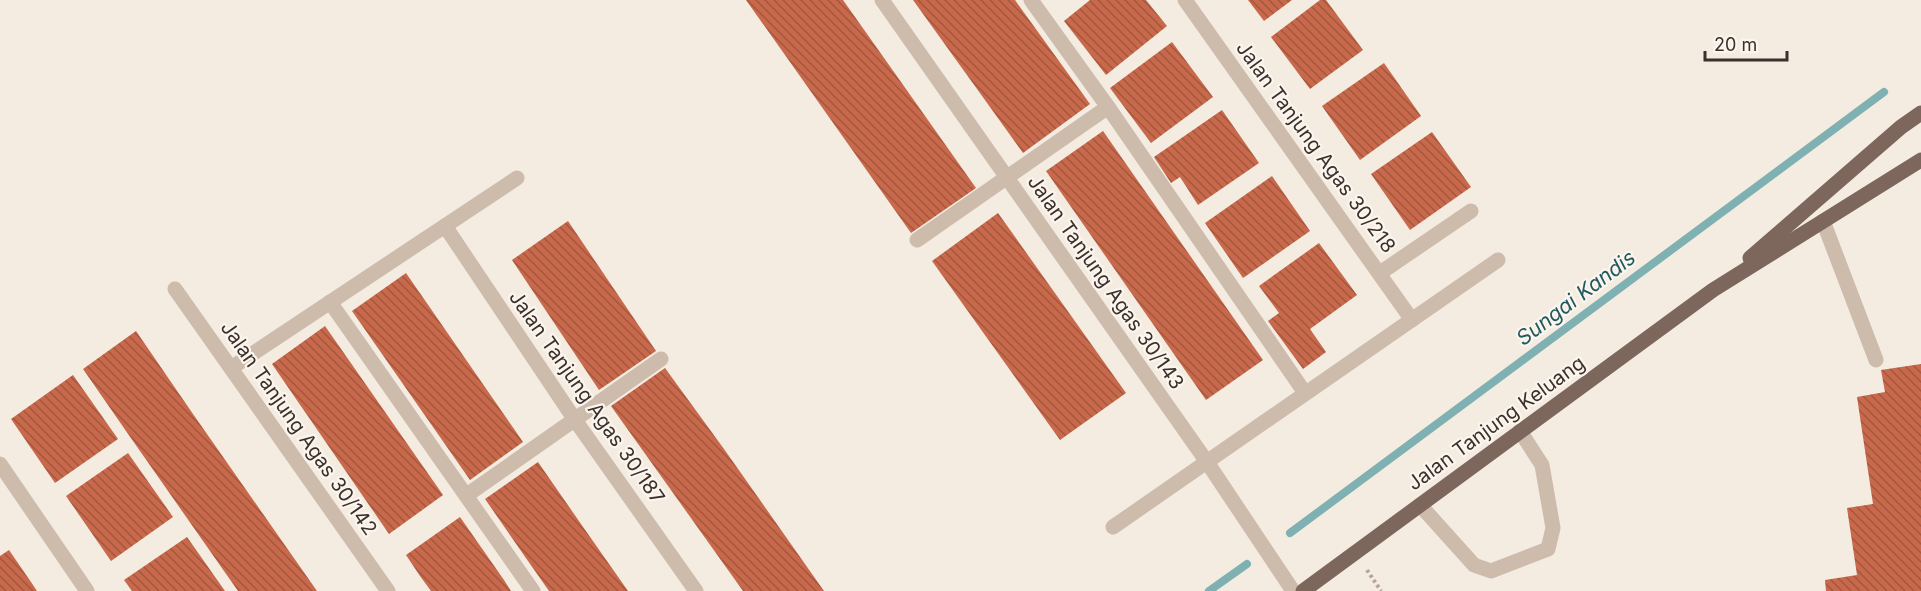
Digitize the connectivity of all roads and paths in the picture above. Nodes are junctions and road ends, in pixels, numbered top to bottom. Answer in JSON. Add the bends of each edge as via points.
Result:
{"nodes":[{"id":1,"x":882,"y":0,"type":"edge"},
{"id":2,"x":1031,"y":0,"type":"edge"},
{"id":3,"x":1185,"y":0,"type":"edge"},
{"id":4,"x":1108,"y":107,"type":"junction"},
{"id":5,"x":1921,"y":113,"type":"edge"},
{"id":6,"x":1921,"y":160,"type":"edge"},
{"id":7,"x":1006,"y":177,"type":"junction"},
{"id":8,"x":517,"y":178,"type":"dead end"},
{"id":9,"x":1471,"y":211,"type":"dead end"},
{"id":10,"x":1823,"y":221,"type":"junction"},
{"id":11,"x":444,"y":226,"type":"junction"},
{"id":12,"x":917,"y":240,"type":"dead end"},
{"id":13,"x":1498,"y":260,"type":"dead end"},
{"id":14,"x":1380,"y":273,"type":"junction"},
{"id":15,"x":175,"y":289,"type":"dead end"},
{"id":16,"x":1713,"y":290,"type":"junction"},
{"id":17,"x":330,"y":302,"type":"junction"},
{"id":18,"x":1412,"y":320,"type":"junction"},
{"id":19,"x":662,"y":359,"type":"dead end"},
{"id":20,"x":1876,"y":360,"type":"dead end"},
{"id":21,"x":231,"y":368,"type":"junction"},
{"id":22,"x":1305,"y":393,"type":"junction"},
{"id":23,"x":575,"y":420,"type":"junction"},
{"id":24,"x":1520,"y":432,"type":"junction"},
{"id":25,"x":1207,"y":462,"type":"junction"},
{"id":26,"x":0,"y":464,"type":"edge"},
{"id":27,"x":467,"y":495,"type":"junction"},
{"id":28,"x":1420,"y":505,"type":"junction"},
{"id":29,"x":1113,"y":527,"type":"dead end"},
{"id":30,"x":87,"y":591,"type":"edge"},
{"id":31,"x":388,"y":591,"type":"edge"},
{"id":32,"x":533,"y":591,"type":"edge"},
{"id":33,"x":696,"y":591,"type":"edge"},
{"id":34,"x":1293,"y":591,"type":"edge"},
{"id":35,"x":1303,"y":591,"type":"edge"}],
"edges":[{"from":1,"to":7,"type":"street","name":"Jalan Tanjung Agas 30/143"},
{"from":2,"to":4,"type":"street"},
{"from":3,"to":14,"type":"street","name":"Jalan Tanjung Agas 30/218"},
{"from":4,"to":7,"type":"street"},
{"from":4,"to":22,"type":"street"},
{"from":5,"to":16,"type":"main road","name":"Jalan Tanjung Keluang"},
{"from":6,"to":10,"type":"main road","name":"Jalan Tanjung Keluang"},
{"from":7,"to":12,"type":"street"},
{"from":7,"to":25,"type":"street","name":"Jalan Tanjung Agas 30/143"},
{"from":8,"to":11,"type":"street"},
{"from":9,"to":14,"type":"street"},
{"from":10,"to":16,"type":"main road","name":"Jalan Tanjung Keluang"},
{"from":10,"to":20,"type":"street"},
{"from":11,"to":17,"type":"street"},
{"from":11,"to":23,"type":"street","name":"Jalan Tanjung Agas 30/187"},
{"from":13,"to":18,"type":"street"},
{"from":14,"to":18,"type":"street","name":"Jalan Tanjung Agas 30/218"},
{"from":15,"to":21,"type":"street","name":"Jalan Tanjung Agas 30/142"},
{"from":16,"to":24,"type":"main road","name":"Jalan Tanjung Keluang"},
{"from":17,"to":21,"type":"street"},
{"from":17,"to":27,"type":"street"},
{"from":18,"to":22,"type":"street"},
{"from":19,"to":23,"type":"street"},
{"from":21,"to":31,"type":"street","name":"Jalan Tanjung Agas 30/142"},
{"from":22,"to":25,"type":"street"},
{"from":23,"to":27,"type":"street"},
{"from":23,"to":33,"type":"street","name":"Jalan Tanjung Agas 30/187"},
{"from":24,"to":28,"type":"main road","name":"Jalan Tanjung Keluang"},
{"from":24,"to":28,"type":"street","via":[[1542,465],[1553,528],[1548,549],[1491,571],[1473,565]]},
{"from":25,"to":29,"type":"street"},
{"from":25,"to":34,"type":"street","name":"Jalan Tanjung Agas 30/143"},
{"from":26,"to":30,"type":"street"},
{"from":27,"to":32,"type":"street"},
{"from":28,"to":35,"type":"main road","name":"Jalan Tanjung Keluang"}]}
